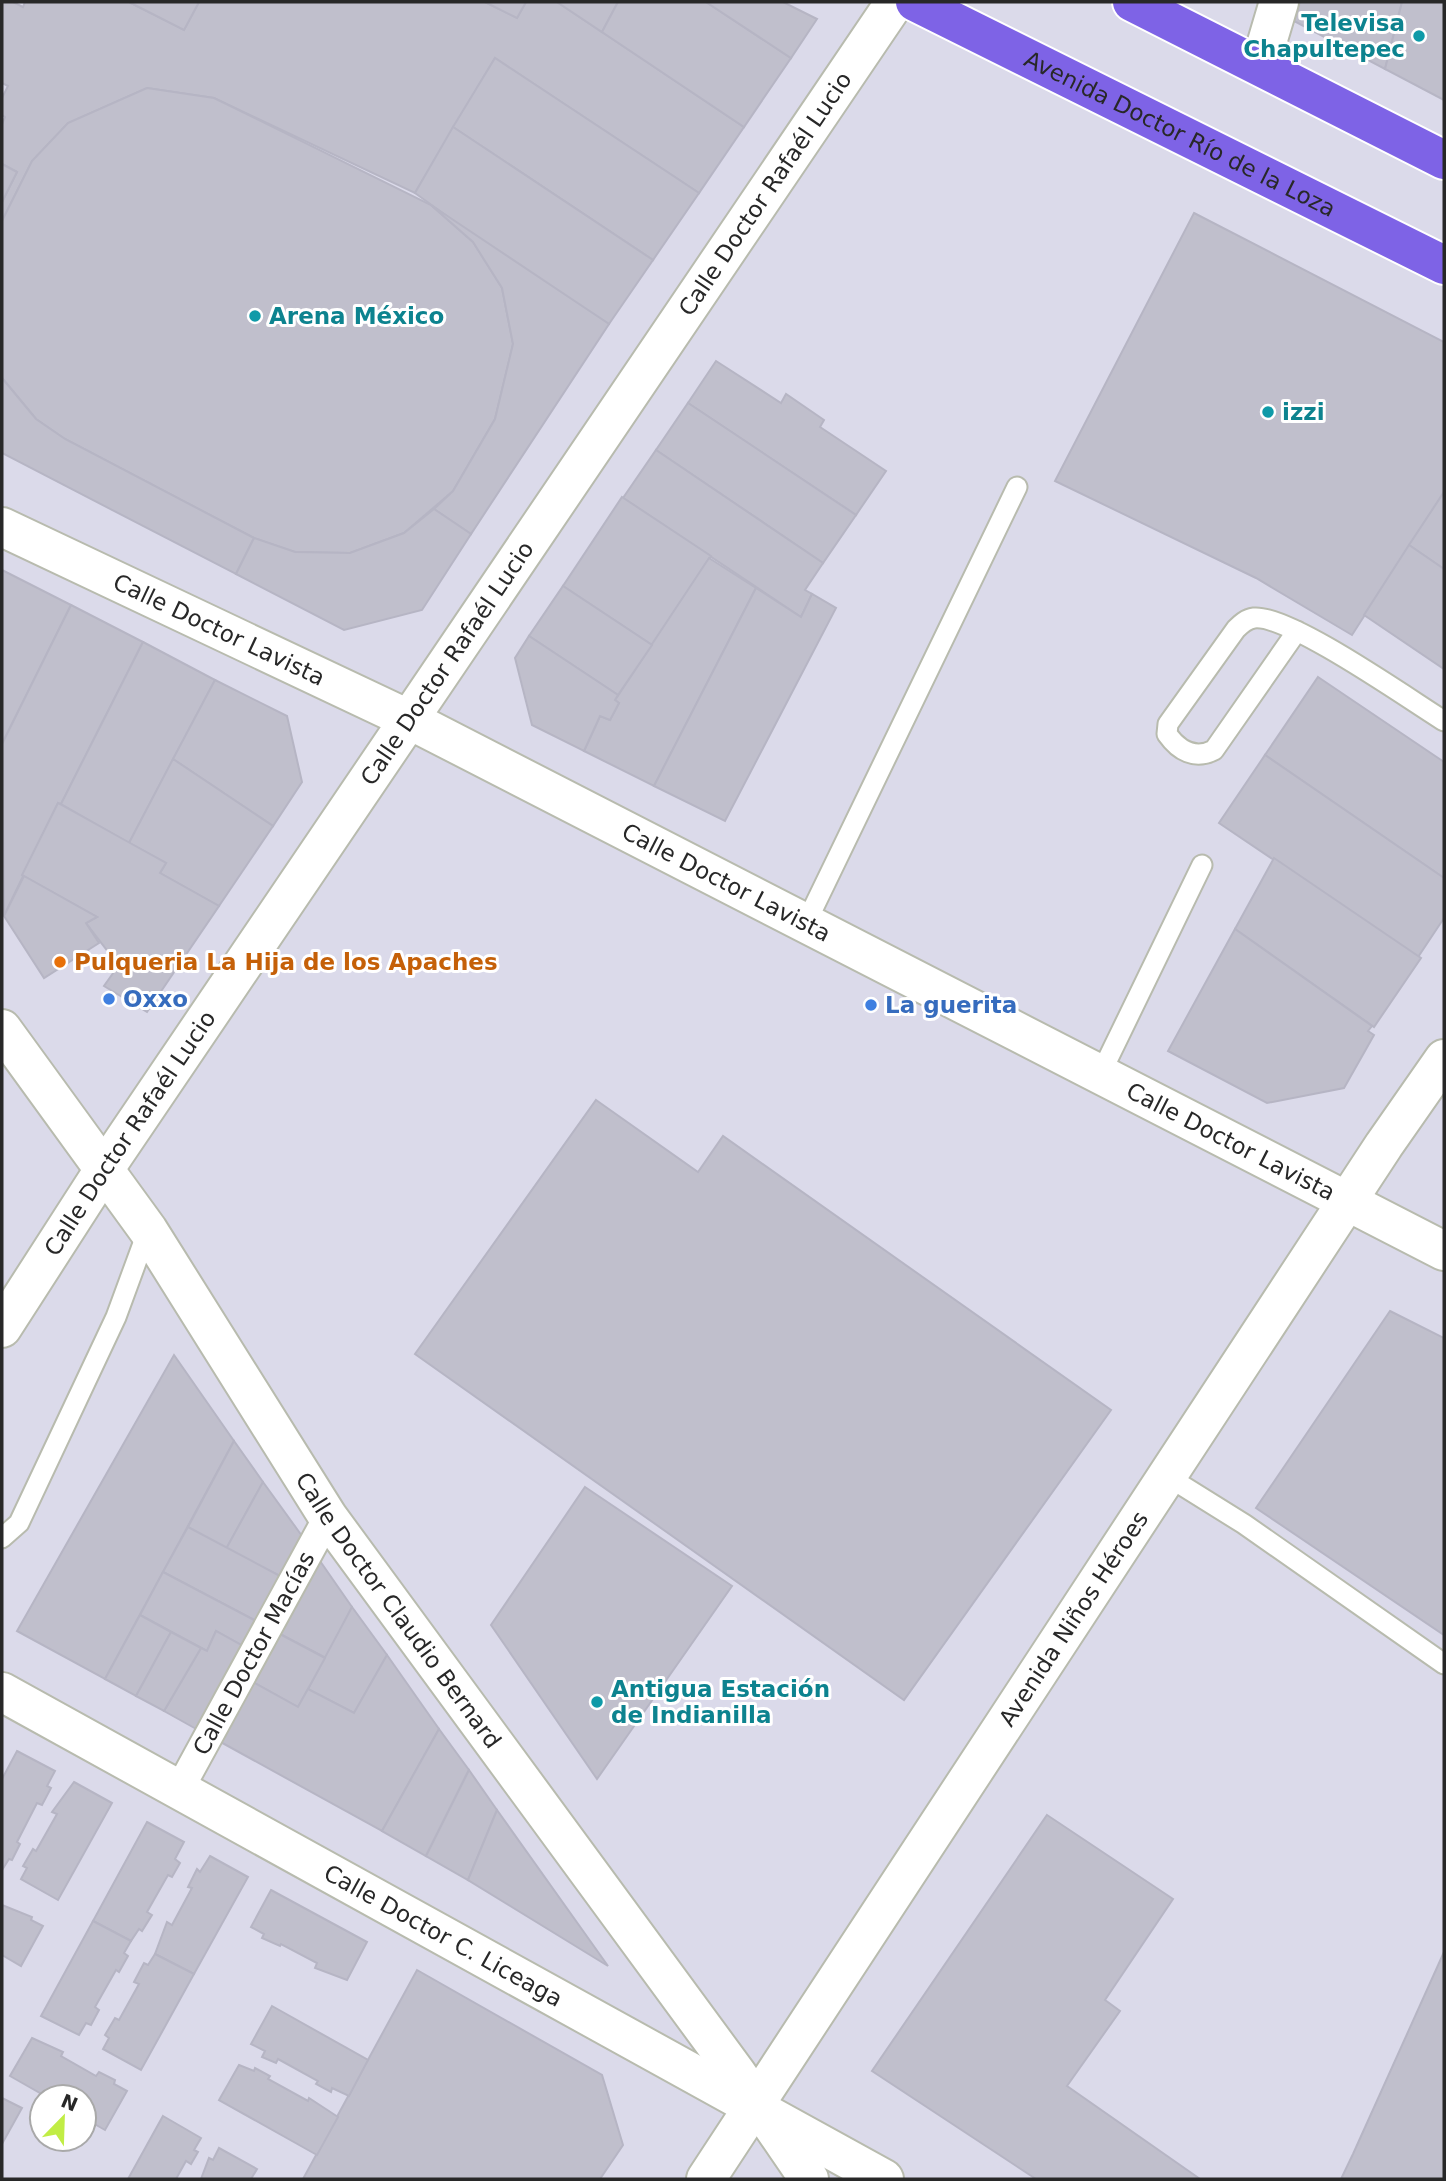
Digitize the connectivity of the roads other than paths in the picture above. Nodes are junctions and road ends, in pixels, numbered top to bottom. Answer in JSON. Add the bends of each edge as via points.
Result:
{"nodes":[{"id":1,"x":895,"y":2,"type":"edge"},
{"id":2,"x":915,"y":2,"type":"edge"},
{"id":3,"x":1132,"y":2,"type":"edge"},
{"id":4,"x":1279,"y":2,"type":"edge"},
{"id":5,"x":1260,"y":66,"type":"junction"},
{"id":6,"x":1444,"y":160,"type":"edge"},
{"id":7,"x":1444,"y":265,"type":"edge"},
{"id":8,"x":1017,"y":487,"type":"dead end"},
{"id":9,"x":2,"y":527,"type":"edge"},
{"id":10,"x":1297,"y":631,"type":"junction"},
{"id":11,"x":408,"y":719,"type":"junction"},
{"id":12,"x":1444,"y":721,"type":"edge"},
{"id":13,"x":1202,"y":865,"type":"dead end"},
{"id":14,"x":806,"y":923,"type":"junction"},
{"id":15,"x":2,"y":1029,"type":"edge"},
{"id":16,"x":1444,"y":1059,"type":"edge"},
{"id":17,"x":1101,"y":1073,"type":"junction"},
{"id":18,"x":103,"y":1171,"type":"junction"},
{"id":19,"x":1349,"y":1200,"type":"junction"},
{"id":20,"x":148,"y":1230,"type":"junction"},
{"id":21,"x":1444,"y":1251,"type":"edge"},
{"id":22,"x":2,"y":1328,"type":"edge"},
{"id":23,"x":1167,"y":1476,"type":"junction"},
{"id":24,"x":328,"y":1517,"type":"junction"},
{"id":25,"x":2,"y":1538,"type":"edge"},
{"id":26,"x":1444,"y":1664,"type":"edge"},
{"id":27,"x":2,"y":1692,"type":"edge"},
{"id":28,"x":179,"y":1790,"type":"junction"},
{"id":29,"x":758,"y":2108,"type":"junction"},
{"id":30,"x":706,"y":2179,"type":"edge"},
{"id":31,"x":809,"y":2179,"type":"edge"},
{"id":32,"x":884,"y":2179,"type":"edge"}],
"edges":[{"from":1,"to":11,"type":"street","name":"Calle Doctor Rafaél Lucio"},
{"from":2,"to":7,"type":"main road","name":"Avenida Doctor Río de la Loza"},
{"from":3,"to":5,"type":"main road"},
{"from":4,"to":5,"type":"street"},
{"from":5,"to":6,"type":"main road"},
{"from":8,"to":14,"type":"lane"},
{"from":9,"to":11,"type":"street","name":"Calle Doctor Lavista"},
{"from":10,"to":10,"type":"lane","via":[[1267,620],[1244,621],[1168,724],[1172,741],[1192,755],[1214,750]]},
{"from":10,"to":12,"type":"lane"},
{"from":11,"to":14,"type":"street","name":"Calle Doctor Lavista"},
{"from":11,"to":18,"type":"street","name":"Calle Doctor Rafaél Lucio"},
{"from":13,"to":17,"type":"lane"},
{"from":14,"to":17,"type":"street","name":"Calle Doctor Lavista"},
{"from":15,"to":18,"type":"street","name":"Calle Doctor Claudio Bernard"},
{"from":16,"to":19,"type":"street","name":"Avenida Niños Héroes"},
{"from":17,"to":19,"type":"street","name":"Calle Doctor Lavista"},
{"from":18,"to":20,"type":"street","name":"Calle Doctor Claudio Bernard"},
{"from":18,"to":22,"type":"street","name":"Calle Doctor Rafaél Lucio"},
{"from":19,"to":21,"type":"street","name":"Calle Doctor Lavista"},
{"from":19,"to":23,"type":"street","name":"Avenida Niños Héroes"},
{"from":20,"to":24,"type":"street","name":"Calle Doctor Claudio Bernard"},
{"from":20,"to":25,"type":"lane","via":[[116,1317],[19,1523]]},
{"from":23,"to":26,"type":"lane","via":[[1244,1524]]},
{"from":23,"to":29,"type":"street","name":"Avenida Niños Héroes"},
{"from":24,"to":28,"type":"street","name":"Calle Doctor Macías"},
{"from":24,"to":29,"type":"street","name":"Calle Doctor Claudio Bernard"},
{"from":27,"to":28,"type":"street","name":"Calle Doctor C. Liceaga"},
{"from":28,"to":29,"type":"street","name":"Calle Doctor C. Liceaga"},
{"from":29,"to":30,"type":"street","name":"Avenida Niños Héroes"},
{"from":29,"to":31,"type":"street","name":"Calle Doctor Claudio Bernard"},
{"from":29,"to":32,"type":"street","name":"Calle Doctor C. Liceaga"}]}
